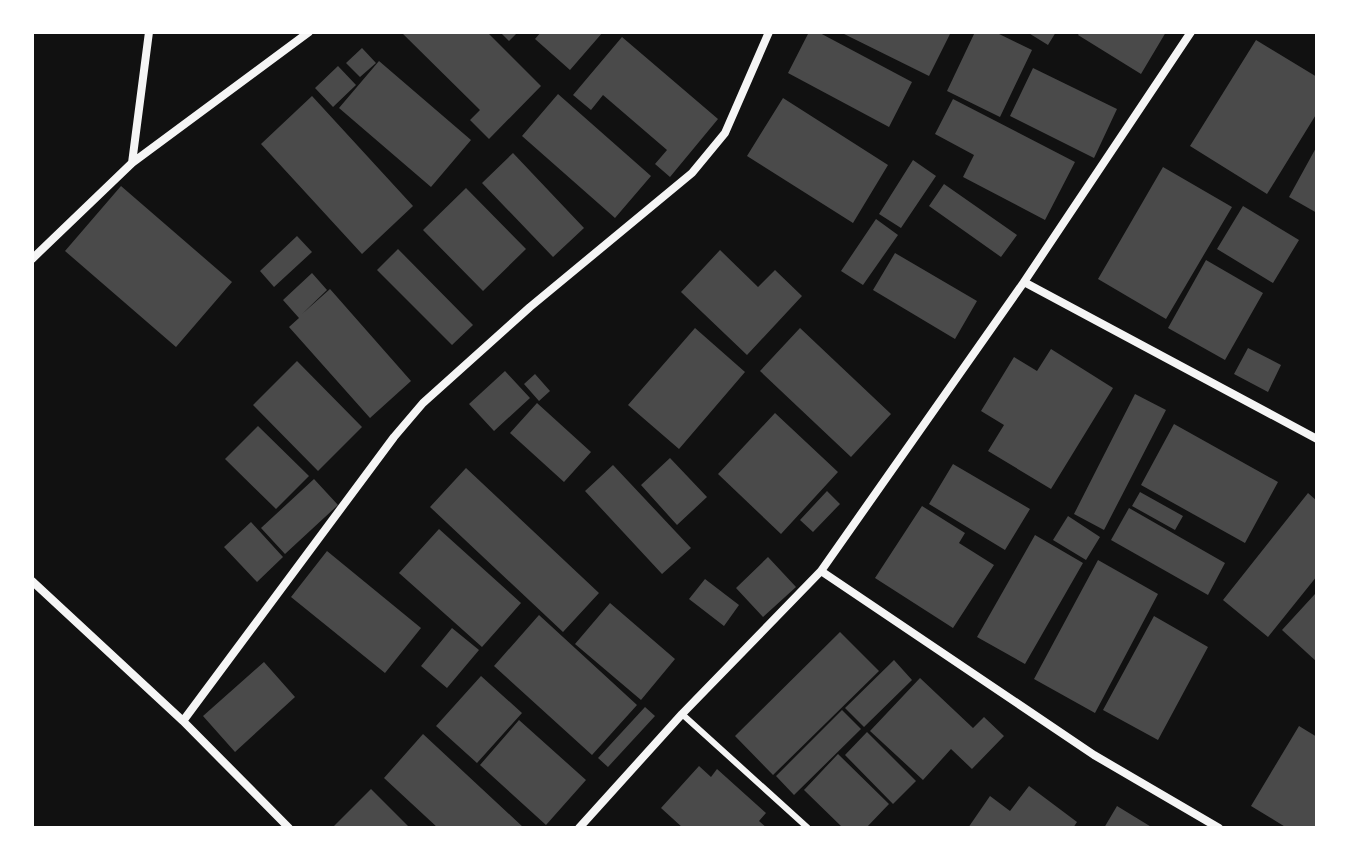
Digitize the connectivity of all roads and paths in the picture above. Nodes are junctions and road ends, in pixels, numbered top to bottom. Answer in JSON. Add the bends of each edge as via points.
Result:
{"nodes":[{"id":1,"x":149,"y":32,"type":"edge"},
{"id":2,"x":309,"y":32,"type":"edge"},
{"id":3,"x":769,"y":32,"type":"edge"},
{"id":4,"x":1191,"y":32,"type":"edge"},
{"id":5,"x":132,"y":163,"type":"junction"},
{"id":6,"x":32,"y":259,"type":"edge"},
{"id":7,"x":1024,"y":282,"type":"junction"},
{"id":8,"x":1317,"y":439,"type":"edge"},
{"id":9,"x":821,"y":571,"type":"junction"},
{"id":10,"x":32,"y":581,"type":"edge"},
{"id":11,"x":682,"y":714,"type":"junction"},
{"id":12,"x":183,"y":721,"type":"junction"},
{"id":13,"x":289,"y":828,"type":"edge"},
{"id":14,"x":579,"y":828,"type":"edge"},
{"id":15,"x":808,"y":828,"type":"edge"},
{"id":16,"x":1219,"y":828,"type":"edge"}],
"edges":[{"from":1,"to":5,"type":"street"},
{"from":2,"to":5,"type":"street"},
{"from":3,"to":12,"type":"street","via":[[725,133],[692,173],[423,403]]},
{"from":4,"to":7,"type":"street"},
{"from":5,"to":6,"type":"street"},
{"from":7,"to":8,"type":"street"},
{"from":7,"to":9,"type":"street"},
{"from":9,"to":11,"type":"street"},
{"from":9,"to":16,"type":"street","via":[[1094,755]]},
{"from":10,"to":12,"type":"street"},
{"from":11,"to":14,"type":"street"},
{"from":11,"to":15,"type":"lane"},
{"from":12,"to":13,"type":"street"}]}
